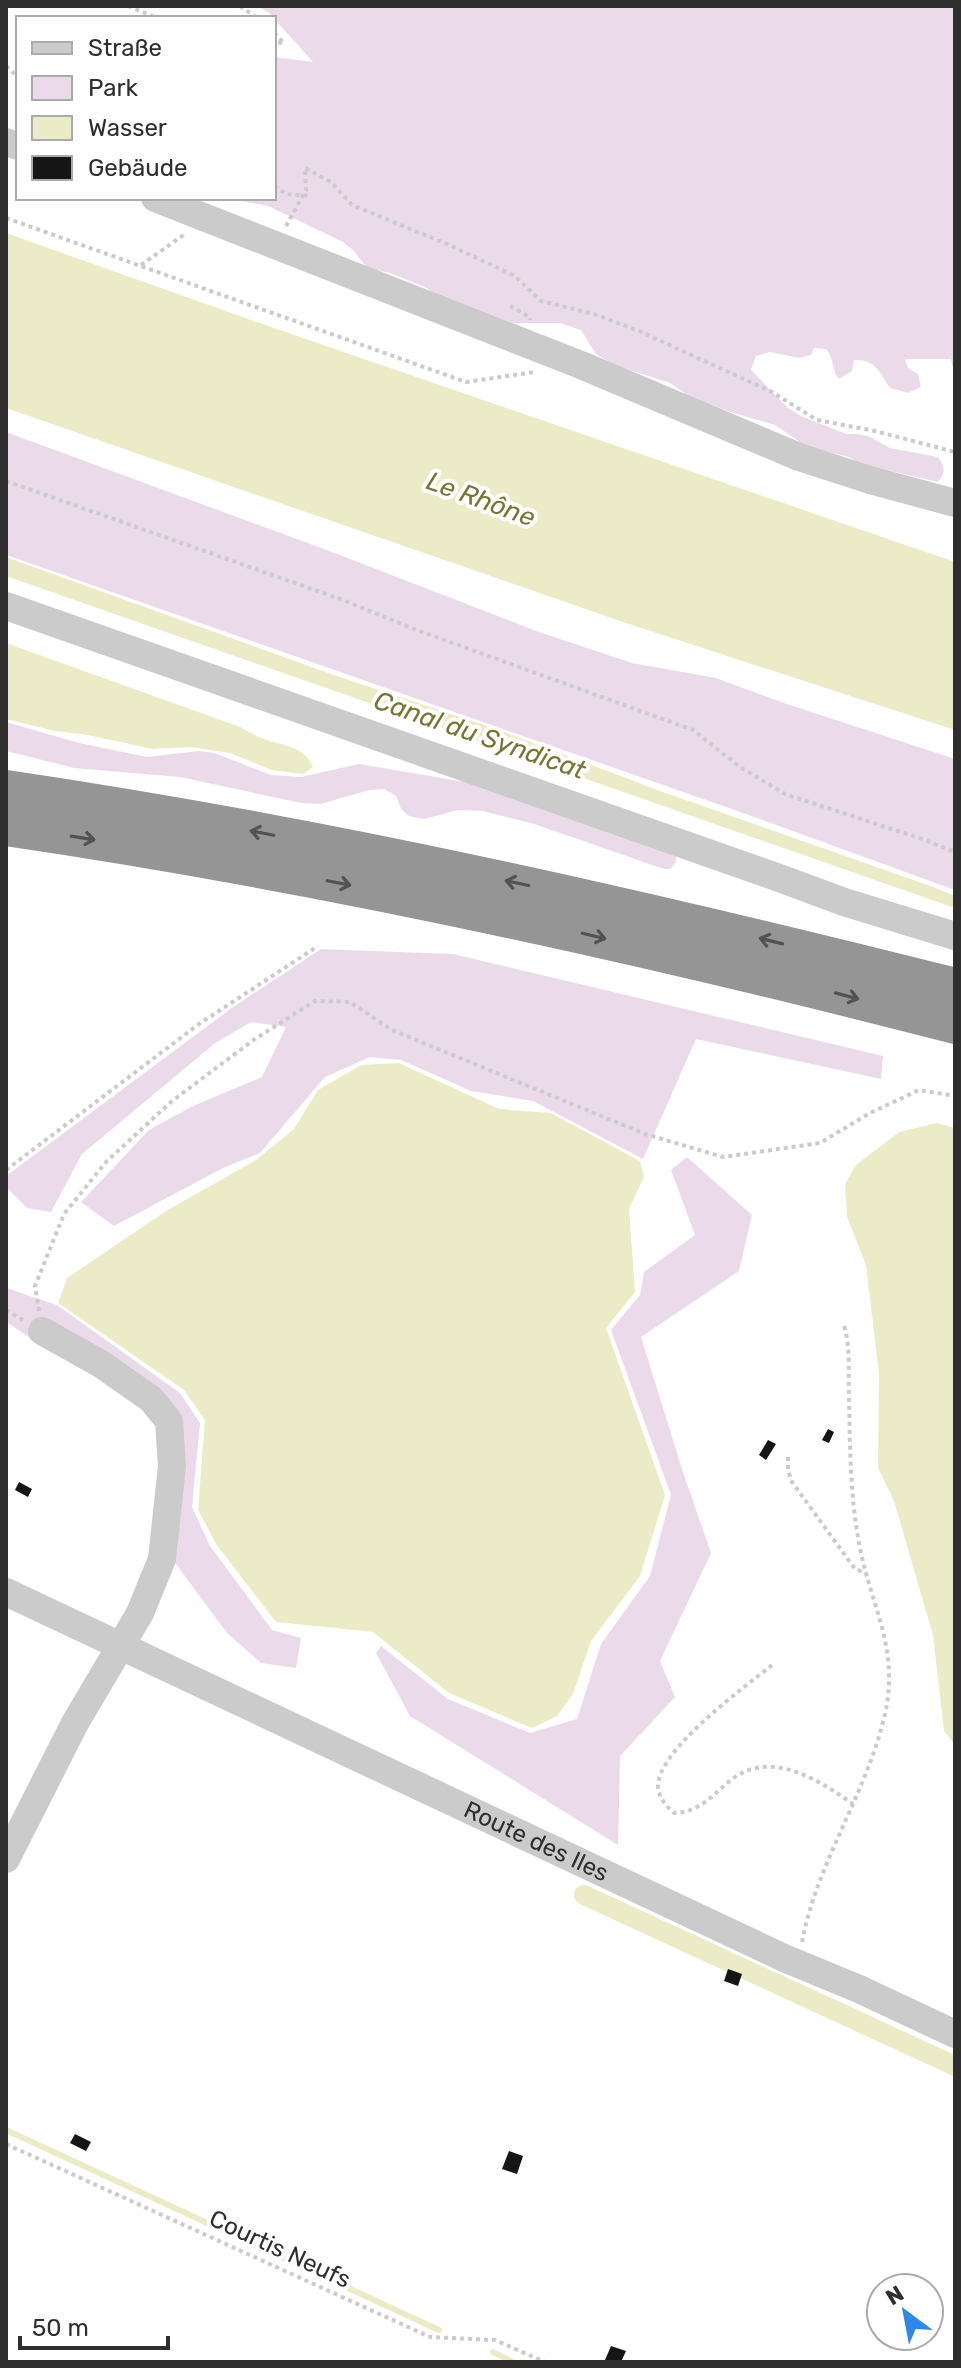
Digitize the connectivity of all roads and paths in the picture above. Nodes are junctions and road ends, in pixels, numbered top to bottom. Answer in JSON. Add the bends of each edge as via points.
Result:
{"nodes":[{"id":1,"x":128,"y":6,"type":"edge"},
{"id":2,"x":152,"y":16,"type":"edge"},
{"id":3,"x":276,"y":187,"type":"edge"},
{"id":4,"x":303,"y":195,"type":"junction"},
{"id":5,"x":310,"y":196,"type":"dead end"},
{"id":6,"x":160,"y":200,"type":"edge"},
{"id":7,"x":293,"y":214,"type":"dead end"},
{"id":8,"x":6,"y":218,"type":"edge"},
{"id":9,"x":207,"y":218,"type":"junction"},
{"id":10,"x":141,"y":265,"type":"junction"},
{"id":11,"x":538,"y":372,"type":"dead end"},
{"id":12,"x":955,"y":452,"type":"edge"},
{"id":13,"x":6,"y":481,"type":"edge"},
{"id":14,"x":955,"y":503,"type":"edge"},
{"id":15,"x":6,"y":606,"type":"edge"},
{"id":16,"x":6,"y":790,"type":"edge"},
{"id":17,"x":6,"y":826,"type":"edge"},
{"id":18,"x":955,"y":852,"type":"edge"},
{"id":19,"x":955,"y":936,"type":"edge"},
{"id":20,"x":318,"y":946,"type":"dead end"},
{"id":21,"x":955,"y":988,"type":"edge"},
{"id":22,"x":955,"y":1024,"type":"edge"},
{"id":23,"x":955,"y":1096,"type":"edge"},
{"id":24,"x":6,"y":1170,"type":"edge"},
{"id":25,"x":844,"y":1325,"type":"dead end"},
{"id":26,"x":42,"y":1331,"type":"joint"},
{"id":27,"x":788,"y":1457,"type":"dead end"},
{"id":28,"x":866,"y":1573,"type":"junction"},
{"id":29,"x":6,"y":1592,"type":"edge"},
{"id":30,"x":120,"y":1646,"type":"junction"},
{"id":31,"x":772,"y":1665,"type":"dead end"},
{"id":32,"x":853,"y":1804,"type":"junction"},
{"id":33,"x":6,"y":1859,"type":"edge"},
{"id":34,"x":798,"y":1964,"type":"junction"},
{"id":35,"x":955,"y":2034,"type":"edge"},
{"id":36,"x":6,"y":2144,"type":"edge"},
{"id":37,"x":545,"y":2362,"type":"edge"}],
"edges":[{"from":1,"to":2,"type":"path"},
{"from":3,"to":4,"type":"path"},
{"from":4,"to":5,"type":"path"},
{"from":4,"to":7,"type":"path"},
{"from":4,"to":12,"type":"path","via":[[305,168],[331,182],[352,205],[515,276],[541,301],[639,331],[772,392],[817,420]]},
{"from":6,"to":9,"type":"street"},
{"from":8,"to":10,"type":"path"},
{"from":9,"to":10,"type":"path"},
{"from":9,"to":14,"type":"street","via":[[810,461]]},
{"from":10,"to":11,"type":"path","via":[[466,382]]},
{"from":13,"to":18,"type":"path","via":[[693,730],[785,794]]},
{"from":15,"to":19,"type":"street","via":[[844,902]]},
{"from":21,"to":16,"type":"highway","one_way":true,"via":[[502,880]]},
{"from":17,"to":22,"type":"highway","one_way":true,"via":[[476,910]]},
{"from":20,"to":24,"type":"path","via":[[199,1024]]},
{"from":23,"to":26,"type":"path","via":[[919,1090],[820,1143],[723,1157],[645,1134],[392,1030],[350,1002],[315,1001],[172,1101],[106,1162],[64,1214],[35,1286]]},
{"from":25,"to":28,"type":"path","via":[[853,1503]]},
{"from":26,"to":30,"type":"street","via":[[151,1399],[169,1421],[172,1466],[162,1559]]},
{"from":27,"to":28,"type":"path","via":[[792,1482],[855,1569]]},
{"from":28,"to":32,"type":"path","via":[[885,1634],[889,1691],[878,1741]]},
{"from":29,"to":30,"type":"street","name":"Route des Iles"},
{"from":30,"to":33,"type":"street"},
{"from":30,"to":34,"type":"street","name":"Route des Iles"},
{"from":31,"to":32,"type":"path","via":[[676,1750],[661,1772],[658,1788],[664,1804],[674,1813],[687,1812],[705,1804],[735,1777],[767,1768],[795,1770]]},
{"from":32,"to":34,"type":"path","via":[[806,1920]]},
{"from":34,"to":35,"type":"street","name":"Route des Iles"},
{"from":36,"to":37,"type":"path","name":"Courtis Neufs","via":[[430,2337],[495,2340]]}]}
